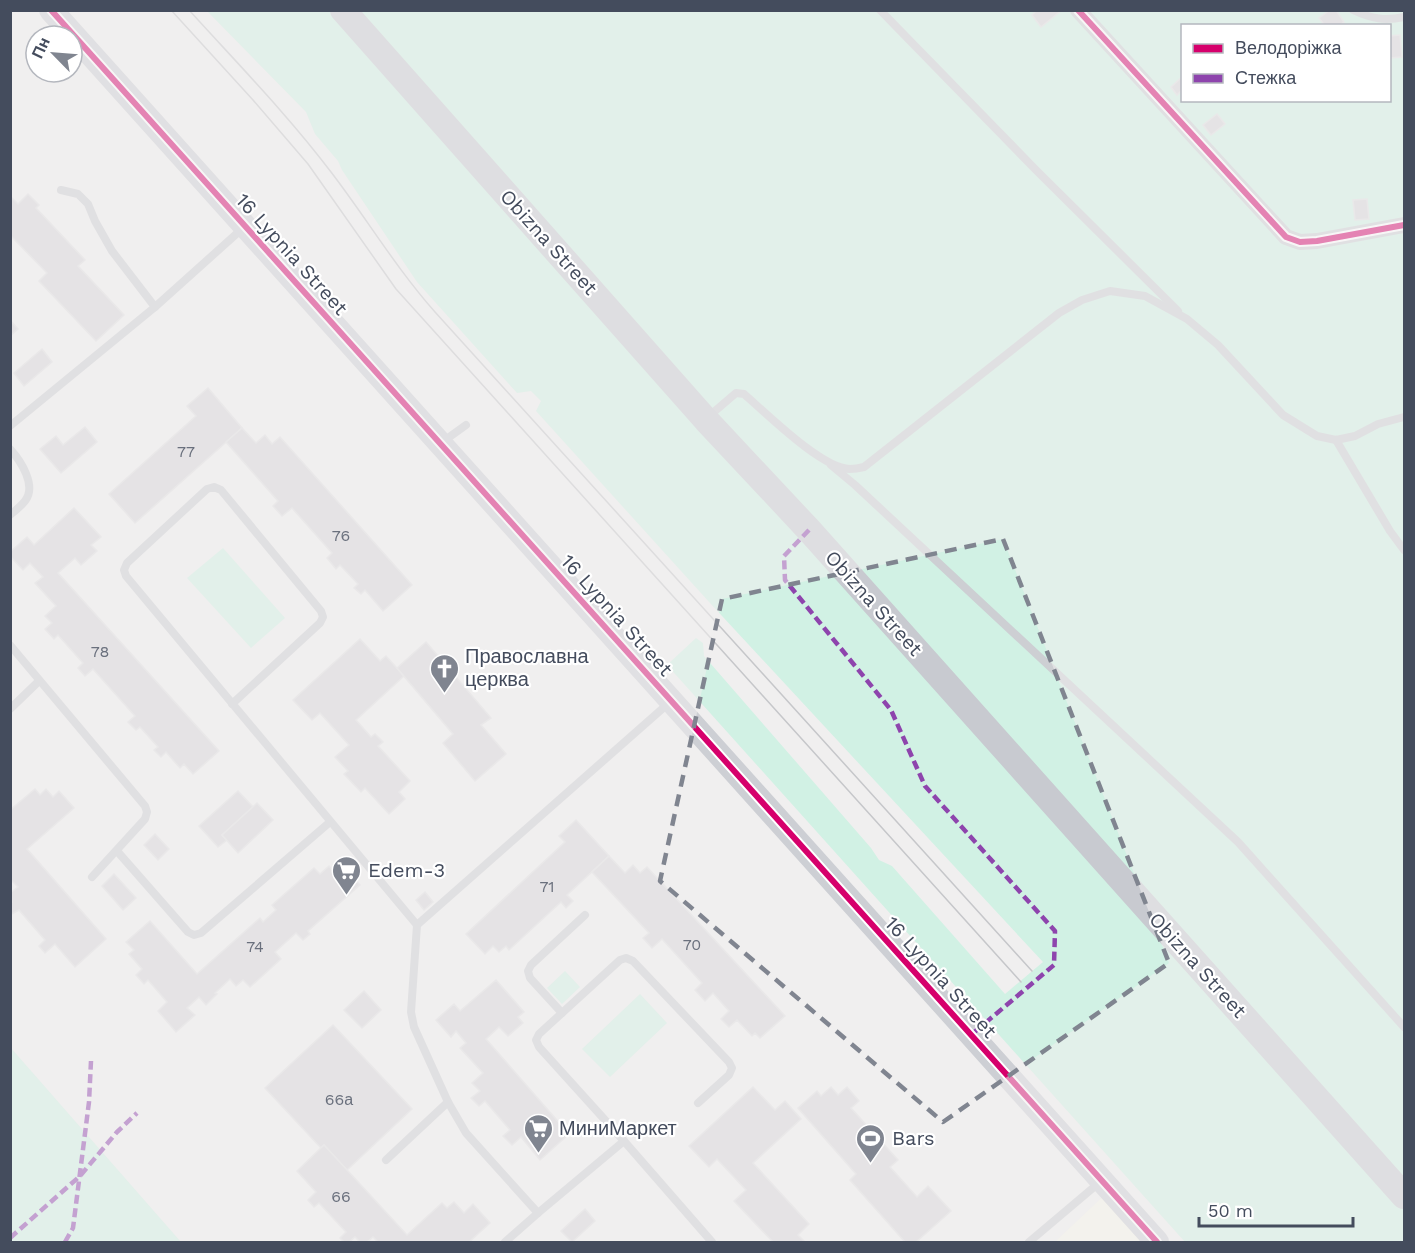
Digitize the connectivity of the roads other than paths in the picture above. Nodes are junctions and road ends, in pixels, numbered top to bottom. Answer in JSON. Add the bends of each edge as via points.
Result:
{"nodes":[{"id":1,"x":51,"y":10,"type":"edge"},
{"id":2,"x":343,"y":10,"type":"edge"},
{"id":3,"x":880,"y":10,"type":"edge"},
{"id":4,"x":1078,"y":10,"type":"edge"},
{"id":5,"x":1353,"y":10,"type":"edge"},
{"id":6,"x":1404,"y":17,"type":"edge"},
{"id":7,"x":61,"y":190,"type":"dead end"},
{"id":8,"x":1404,"y":225,"type":"edge"},
{"id":9,"x":245,"y":227,"type":"junction"},
{"id":10,"x":155,"y":307,"type":"junction"},
{"id":11,"x":1187,"y":319,"type":"junction"},
{"id":12,"x":1404,"y":417,"type":"edge"},
{"id":13,"x":706,"y":420,"type":"junction"},
{"id":14,"x":466,"y":425,"type":"dead end"},
{"id":15,"x":10,"y":426,"type":"edge"},
{"id":16,"x":1336,"y":440,"type":"junction"},
{"id":17,"x":441,"y":443,"type":"junction"},
{"id":18,"x":10,"y":448,"type":"edge"},
{"id":19,"x":826,"y":461,"type":"junction"},
{"id":20,"x":10,"y":515,"type":"edge"},
{"id":21,"x":1404,"y":550,"type":"edge"},
{"id":22,"x":10,"y":645,"type":"edge"},
{"id":23,"x":39,"y":681,"type":"junction"},
{"id":24,"x":672,"y":700,"type":"junction"},
{"id":25,"x":232,"y":704,"type":"junction"},
{"id":26,"x":10,"y":709,"type":"edge"},
{"id":27,"x":330,"y":822,"type":"junction"},
{"id":28,"x":117,"y":851,"type":"junction"},
{"id":29,"x":92,"y":877,"type":"dead end"},
{"id":30,"x":585,"y":915,"type":"dead end"},
{"id":31,"x":417,"y":925,"type":"junction"},
{"id":32,"x":562,"y":1013,"type":"junction"},
{"id":33,"x":1404,"y":1027,"type":"edge"},
{"id":34,"x":448,"y":1102,"type":"junction"},
{"id":35,"x":698,"y":1103,"type":"dead end"},
{"id":36,"x":624,"y":1141,"type":"junction"},
{"id":37,"x":386,"y":1160,"type":"dead end"},
{"id":38,"x":1102,"y":1180,"type":"junction"},
{"id":39,"x":1404,"y":1196,"type":"edge"},
{"id":40,"x":538,"y":1213,"type":"junction"},
{"id":41,"x":506,"y":1242,"type":"edge"},
{"id":42,"x":712,"y":1242,"type":"edge"},
{"id":43,"x":1029,"y":1242,"type":"edge"},
{"id":44,"x":1157,"y":1242,"type":"edge"}],
"edges":[{"from":1,"to":9,"type":"street","name":"16 Lypnia Street"},
{"from":2,"to":13,"type":"main road","name":"Obizna Street"},
{"from":3,"to":11,"type":"lane"},
{"from":4,"to":8,"type":"street","via":[[1286,237],[1300,242],[1317,241]]},
{"from":5,"to":6,"type":"lane","via":[[1370,18]]},
{"from":7,"to":10,"type":"lane","via":[[78,194],[88,204],[112,251]]},
{"from":9,"to":10,"type":"lane"},
{"from":9,"to":17,"type":"street","name":"16 Lypnia Street"},
{"from":10,"to":15,"type":"lane"},
{"from":11,"to":16,"type":"lane","via":[[1218,345],[1283,415],[1317,436]]},
{"from":11,"to":19,"type":"lane","via":[[1145,296],[1110,291],[1083,300],[1059,313],[864,467],[849,470]]},
{"from":12,"to":16,"type":"lane"},
{"from":13,"to":19,"type":"lane","via":[[736,393],[744,394]]},
{"from":13,"to":39,"type":"main road","name":"Obizna Street","via":[[809,530]]},
{"from":14,"to":17,"type":"lane"},
{"from":16,"to":21,"type":"lane"},
{"from":17,"to":24,"type":"street","name":"16 Lypnia Street"},
{"from":18,"to":20,"type":"lane","via":[[29,484],[26,500]]},
{"from":19,"to":33,"type":"lane","via":[[1239,842]]},
{"from":22,"to":23,"type":"lane"},
{"from":23,"to":26,"type":"lane"},
{"from":23,"to":28,"type":"lane","via":[[145,806],[145,819]]},
{"from":24,"to":31,"type":"lane"},
{"from":24,"to":38,"type":"street","name":"16 Lypnia Street"},
{"from":25,"to":25,"type":"lane","via":[[323,617],[214,487],[207,489],[124,570]]},
{"from":25,"to":27,"type":"lane"},
{"from":27,"to":28,"type":"lane","via":[[194,935]]},
{"from":27,"to":31,"type":"lane"},
{"from":28,"to":29,"type":"lane"},
{"from":30,"to":32,"type":"lane","via":[[528,971]]},
{"from":31,"to":34,"type":"lane","via":[[411,1012]]},
{"from":32,"to":35,"type":"lane","via":[[620,960],[633,961],[732,1068]]},
{"from":32,"to":36,"type":"lane","via":[[539,1034],[539,1047]]},
{"from":34,"to":37,"type":"lane"},
{"from":34,"to":40,"type":"lane","via":[[471,1139]]},
{"from":36,"to":40,"type":"lane"},
{"from":36,"to":42,"type":"lane"},
{"from":38,"to":43,"type":"lane"},
{"from":38,"to":44,"type":"street","name":"16 Lypnia Street"},
{"from":40,"to":41,"type":"lane"}]}
